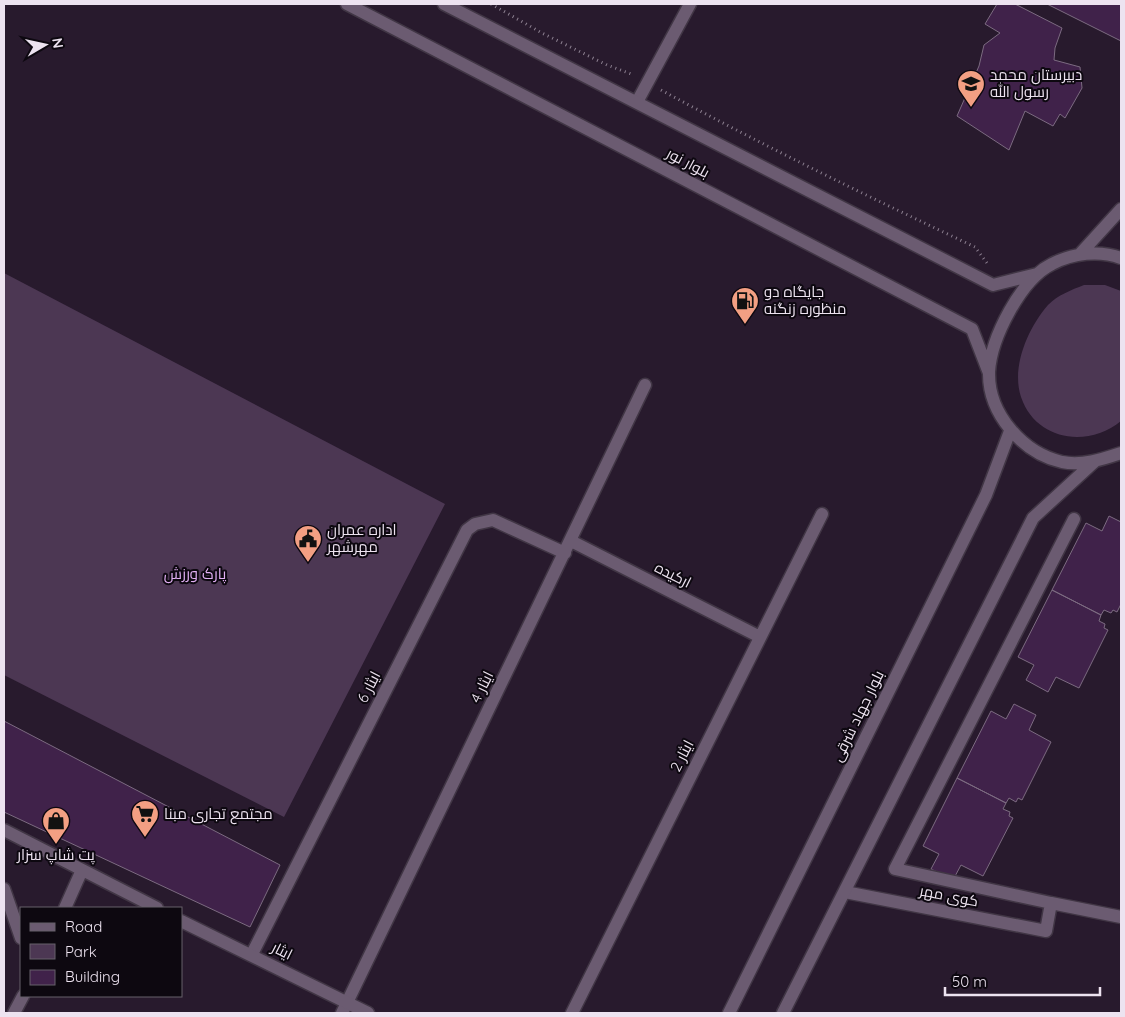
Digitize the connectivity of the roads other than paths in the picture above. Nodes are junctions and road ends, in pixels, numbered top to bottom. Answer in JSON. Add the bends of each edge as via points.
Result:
{"nodes":[{"id":1,"x":347,"y":4,"type":"edge"},
{"id":2,"x":444,"y":4,"type":"edge"},
{"id":3,"x":690,"y":4,"type":"edge"},
{"id":4,"x":637,"y":102,"type":"junction"},
{"id":5,"x":1121,"y":209,"type":"edge"},
{"id":6,"x":1080,"y":254,"type":"junction"},
{"id":7,"x":1121,"y":258,"type":"edge"},
{"id":8,"x":1036,"y":274,"type":"junction"},
{"id":9,"x":989,"y":373,"type":"junction"},
{"id":10,"x":645,"y":385,"type":"dead end"},
{"id":11,"x":1010,"y":431,"type":"junction"},
{"id":12,"x":1121,"y":452,"type":"edge"},
{"id":13,"x":1094,"y":462,"type":"junction"},
{"id":14,"x":822,"y":514,"type":"dead end"},
{"id":15,"x":1074,"y":519,"type":"dead end"},
{"id":16,"x":568,"y":547,"type":"junction"},
{"id":17,"x":760,"y":637,"type":"junction"},
{"id":18,"x":4,"y":830,"type":"edge"},
{"id":19,"x":82,"y":870,"type":"junction"},
{"id":20,"x":4,"y":889,"type":"edge"},
{"id":21,"x":845,"y":892,"type":"junction"},
{"id":22,"x":1051,"y":903,"type":"junction"},
{"id":23,"x":65,"y":907,"type":"edge"},
{"id":24,"x":155,"y":907,"type":"edge"},
{"id":25,"x":1121,"y":918,"type":"edge"},
{"id":26,"x":183,"y":923,"type":"edge"},
{"id":27,"x":20,"y":935,"type":"edge"},
{"id":28,"x":252,"y":954,"type":"junction"},
{"id":29,"x":22,"y":997,"type":"edge"},
{"id":30,"x":345,"y":1008,"type":"edge"},
{"id":31,"x":14,"y":1013,"type":"edge"},
{"id":32,"x":368,"y":1013,"type":"edge"},
{"id":33,"x":572,"y":1013,"type":"edge"},
{"id":34,"x":729,"y":1013,"type":"edge"},
{"id":35,"x":783,"y":1013,"type":"edge"}],
"edges":[{"from":1,"to":9,"type":"street","name":"بلوار نور","via":[[972,329]]},
{"from":2,"to":4,"type":"street","name":"بلوار نور"},
{"from":3,"to":4,"type":"street"},
{"from":4,"to":8,"type":"street","name":"بلوار نور","via":[[993,285]]},
{"from":5,"to":6,"type":"street"},
{"from":6,"to":7,"type":"street","via":[[1110,254]]},
{"from":6,"to":8,"type":"street"},
{"from":8,"to":9,"type":"street","via":[[1008,312],[994,343]]},
{"from":9,"to":11,"type":"street","via":[[995,403]]},
{"from":10,"to":16,"type":"street","name":"ایثار 4"},
{"from":11,"to":13,"type":"street","via":[[1034,451],[1063,462]]},
{"from":11,"to":34,"type":"street","name":"بلوار جهاد شرقی","via":[[986,495]]},
{"from":12,"to":13,"type":"street"},
{"from":13,"to":21,"type":"street","via":[[1033,518]]},
{"from":14,"to":17,"type":"street","name":"ایثار 2"},
{"from":15,"to":22,"type":"street","via":[[895,869]]},
{"from":16,"to":17,"type":"street","name":"ارکیده"},
{"from":16,"to":28,"type":"street","name":"ایثار 6","via":[[493,520],[475,524],[468,530]]},
{"from":16,"to":30,"type":"street","name":"ایثار 4"},
{"from":17,"to":33,"type":"street","name":"ایثار 2"},
{"from":18,"to":19,"type":"street"},
{"from":19,"to":23,"type":"street"},
{"from":19,"to":24,"type":"street"},
{"from":20,"to":27,"type":"street"},
{"from":21,"to":22,"type":"street","name":"کوی مهر","via":[[1046,931]]},
{"from":21,"to":35,"type":"street"},
{"from":22,"to":25,"type":"street"},
{"from":26,"to":28,"type":"street","name":"ایثار"},
{"from":28,"to":30,"type":"street","name":"ایثار"},
{"from":29,"to":31,"type":"street"},
{"from":30,"to":32,"type":"street","name":"ایثار"}]}
